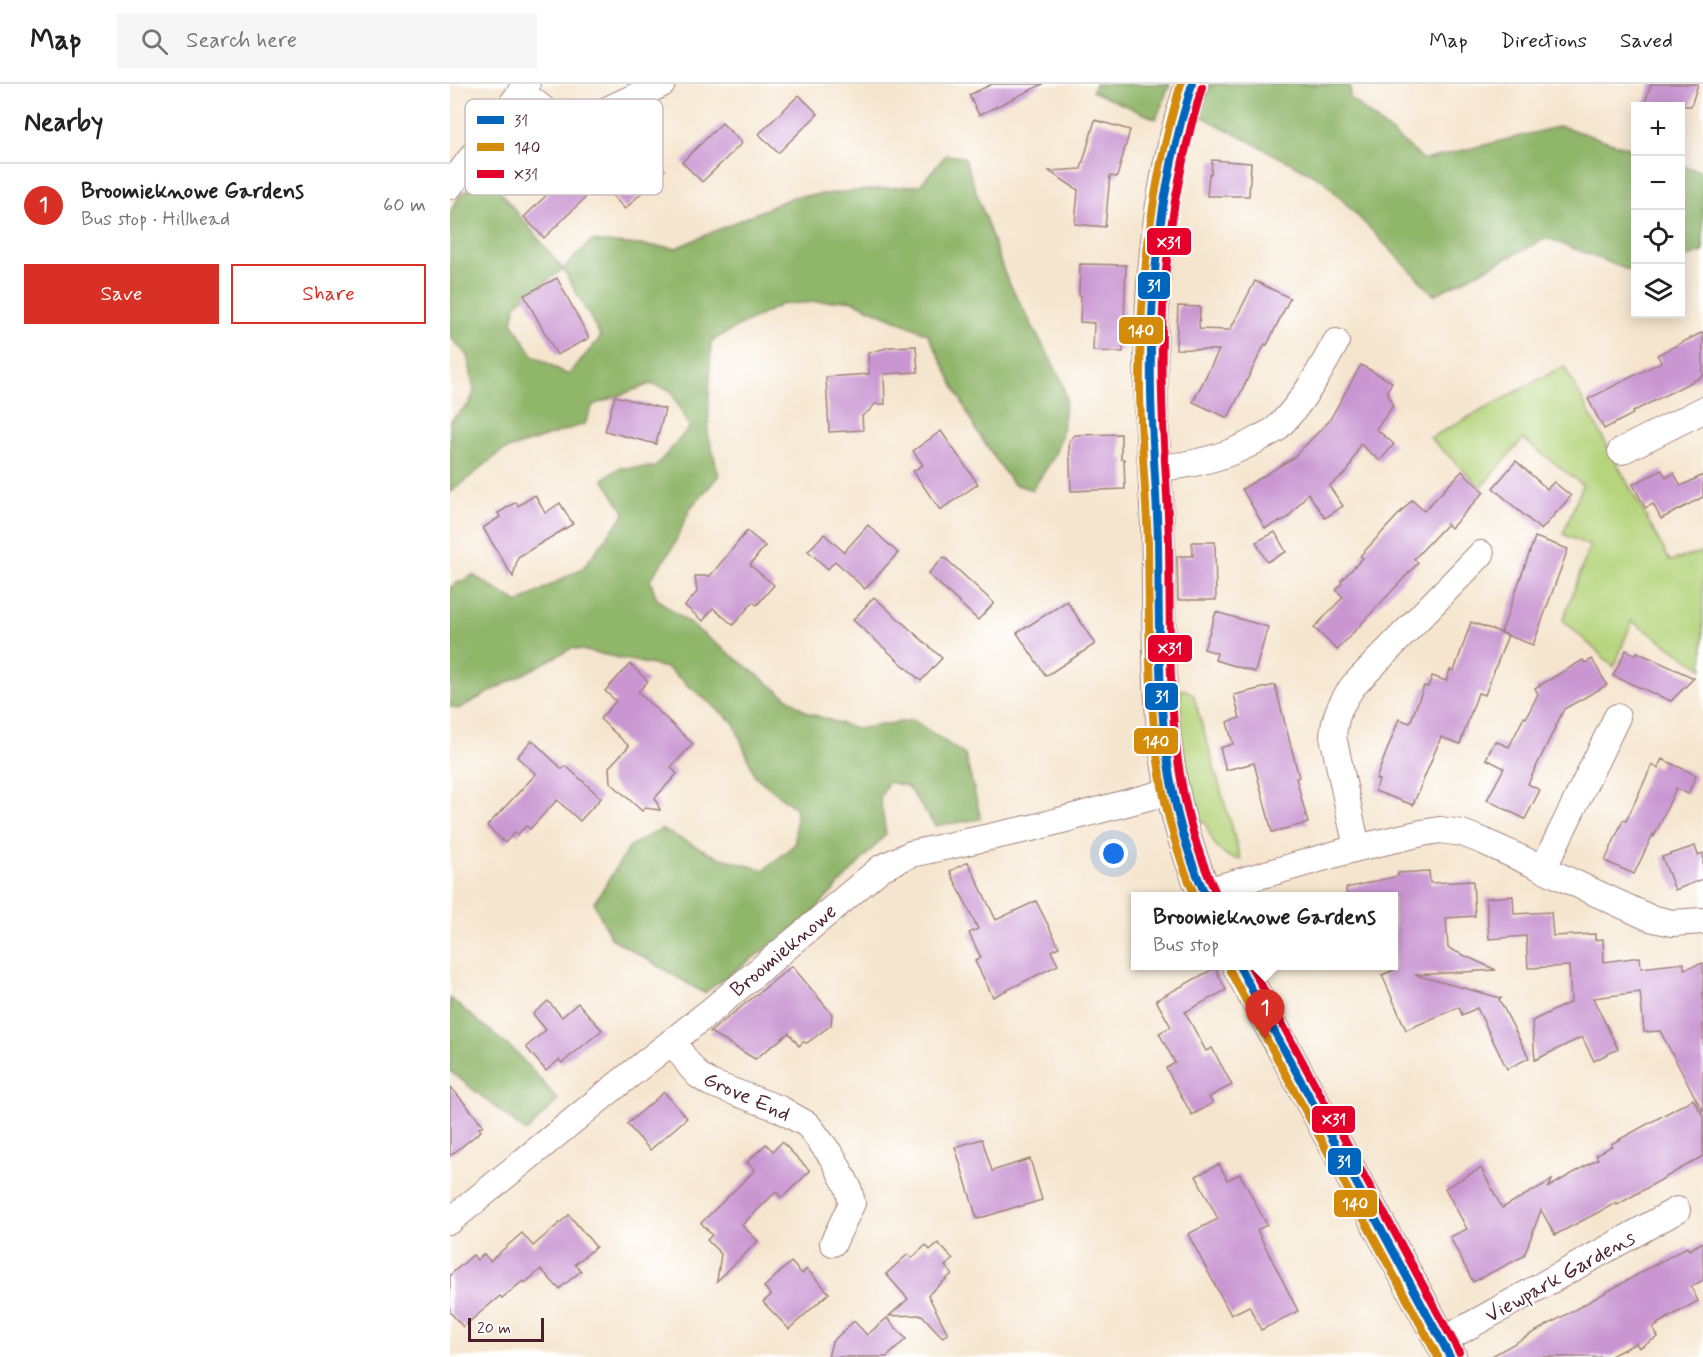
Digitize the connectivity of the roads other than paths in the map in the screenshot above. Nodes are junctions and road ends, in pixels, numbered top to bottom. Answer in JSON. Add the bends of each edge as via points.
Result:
{"nodes":[{"id":1,"x":662,"y":84,"type":"edge"},
{"id":2,"x":1192,"y":84,"type":"edge"},
{"id":3,"x":524,"y":88,"type":"edge"},
{"id":4,"x":535,"y":99,"type":"edge"},
{"id":5,"x":630,"y":99,"type":"edge"},
{"id":6,"x":465,"y":166,"type":"edge"},
{"id":7,"x":450,"y":186,"type":"edge"},
{"id":8,"x":1336,"y":342,"type":"dead end"},
{"id":9,"x":1703,"y":410,"type":"edge"},
{"id":10,"x":1621,"y":451,"type":"dead end"},
{"id":11,"x":1154,"y":468,"type":"junction"},
{"id":12,"x":1481,"y":554,"type":"dead end"},
{"id":13,"x":1617,"y":717,"type":"dead end"},
{"id":14,"x":1172,"y":791,"type":"junction"},
{"id":15,"x":1357,"y":848,"type":"junction"},
{"id":16,"x":1543,"y":869,"type":"junction"},
{"id":17,"x":1203,"y":892,"type":"edge"},
{"id":18,"x":1211,"y":892,"type":"edge"},
{"id":19,"x":1703,"y":921,"type":"edge"},
{"id":20,"x":1241,"y":970,"type":"edge"},
{"id":21,"x":673,"y":1042,"type":"junction"},
{"id":22,"x":1677,"y":1210,"type":"dead end"},
{"id":23,"x":450,"y":1221,"type":"edge"},
{"id":24,"x":833,"y":1243,"type":"dead end"},
{"id":25,"x":1446,"y":1349,"type":"edge"}],
"edges":[{"from":1,"to":5,"type":"street"},
{"from":2,"to":11,"type":"main road","via":[[1176,136],[1157,235],[1151,380]]},
{"from":3,"to":4,"type":"street"},
{"from":6,"to":7,"type":"street"},
{"from":8,"to":11,"type":"street","via":[[1308,391],[1274,430],[1222,455]]},
{"from":9,"to":10,"type":"street"},
{"from":11,"to":14,"type":"main road","via":[[1159,678]]},
{"from":12,"to":15,"type":"street","via":[[1353,686],[1341,704],[1333,736]]},
{"from":13,"to":16,"type":"street","via":[[1614,744]]},
{"from":14,"to":17,"type":"main road"},
{"from":14,"to":21,"type":"street","name":"Broomieknowe","via":[[911,854],[881,868]]},
{"from":15,"to":16,"type":"street","via":[[1440,830],[1462,833]]},
{"from":15,"to":18,"type":"street"},
{"from":16,"to":19,"type":"street","via":[[1650,918],[1672,923]]},
{"from":20,"to":25,"type":"main road"},
{"from":21,"to":23,"type":"street","name":"Broomieknowe"},
{"from":21,"to":24,"type":"street","name":"Grove End","via":[[698,1075],[710,1083],[780,1109],[808,1125],[833,1158],[852,1203]]},
{"from":22,"to":25,"type":"street","name":"Viewpark Gardens"}]}
